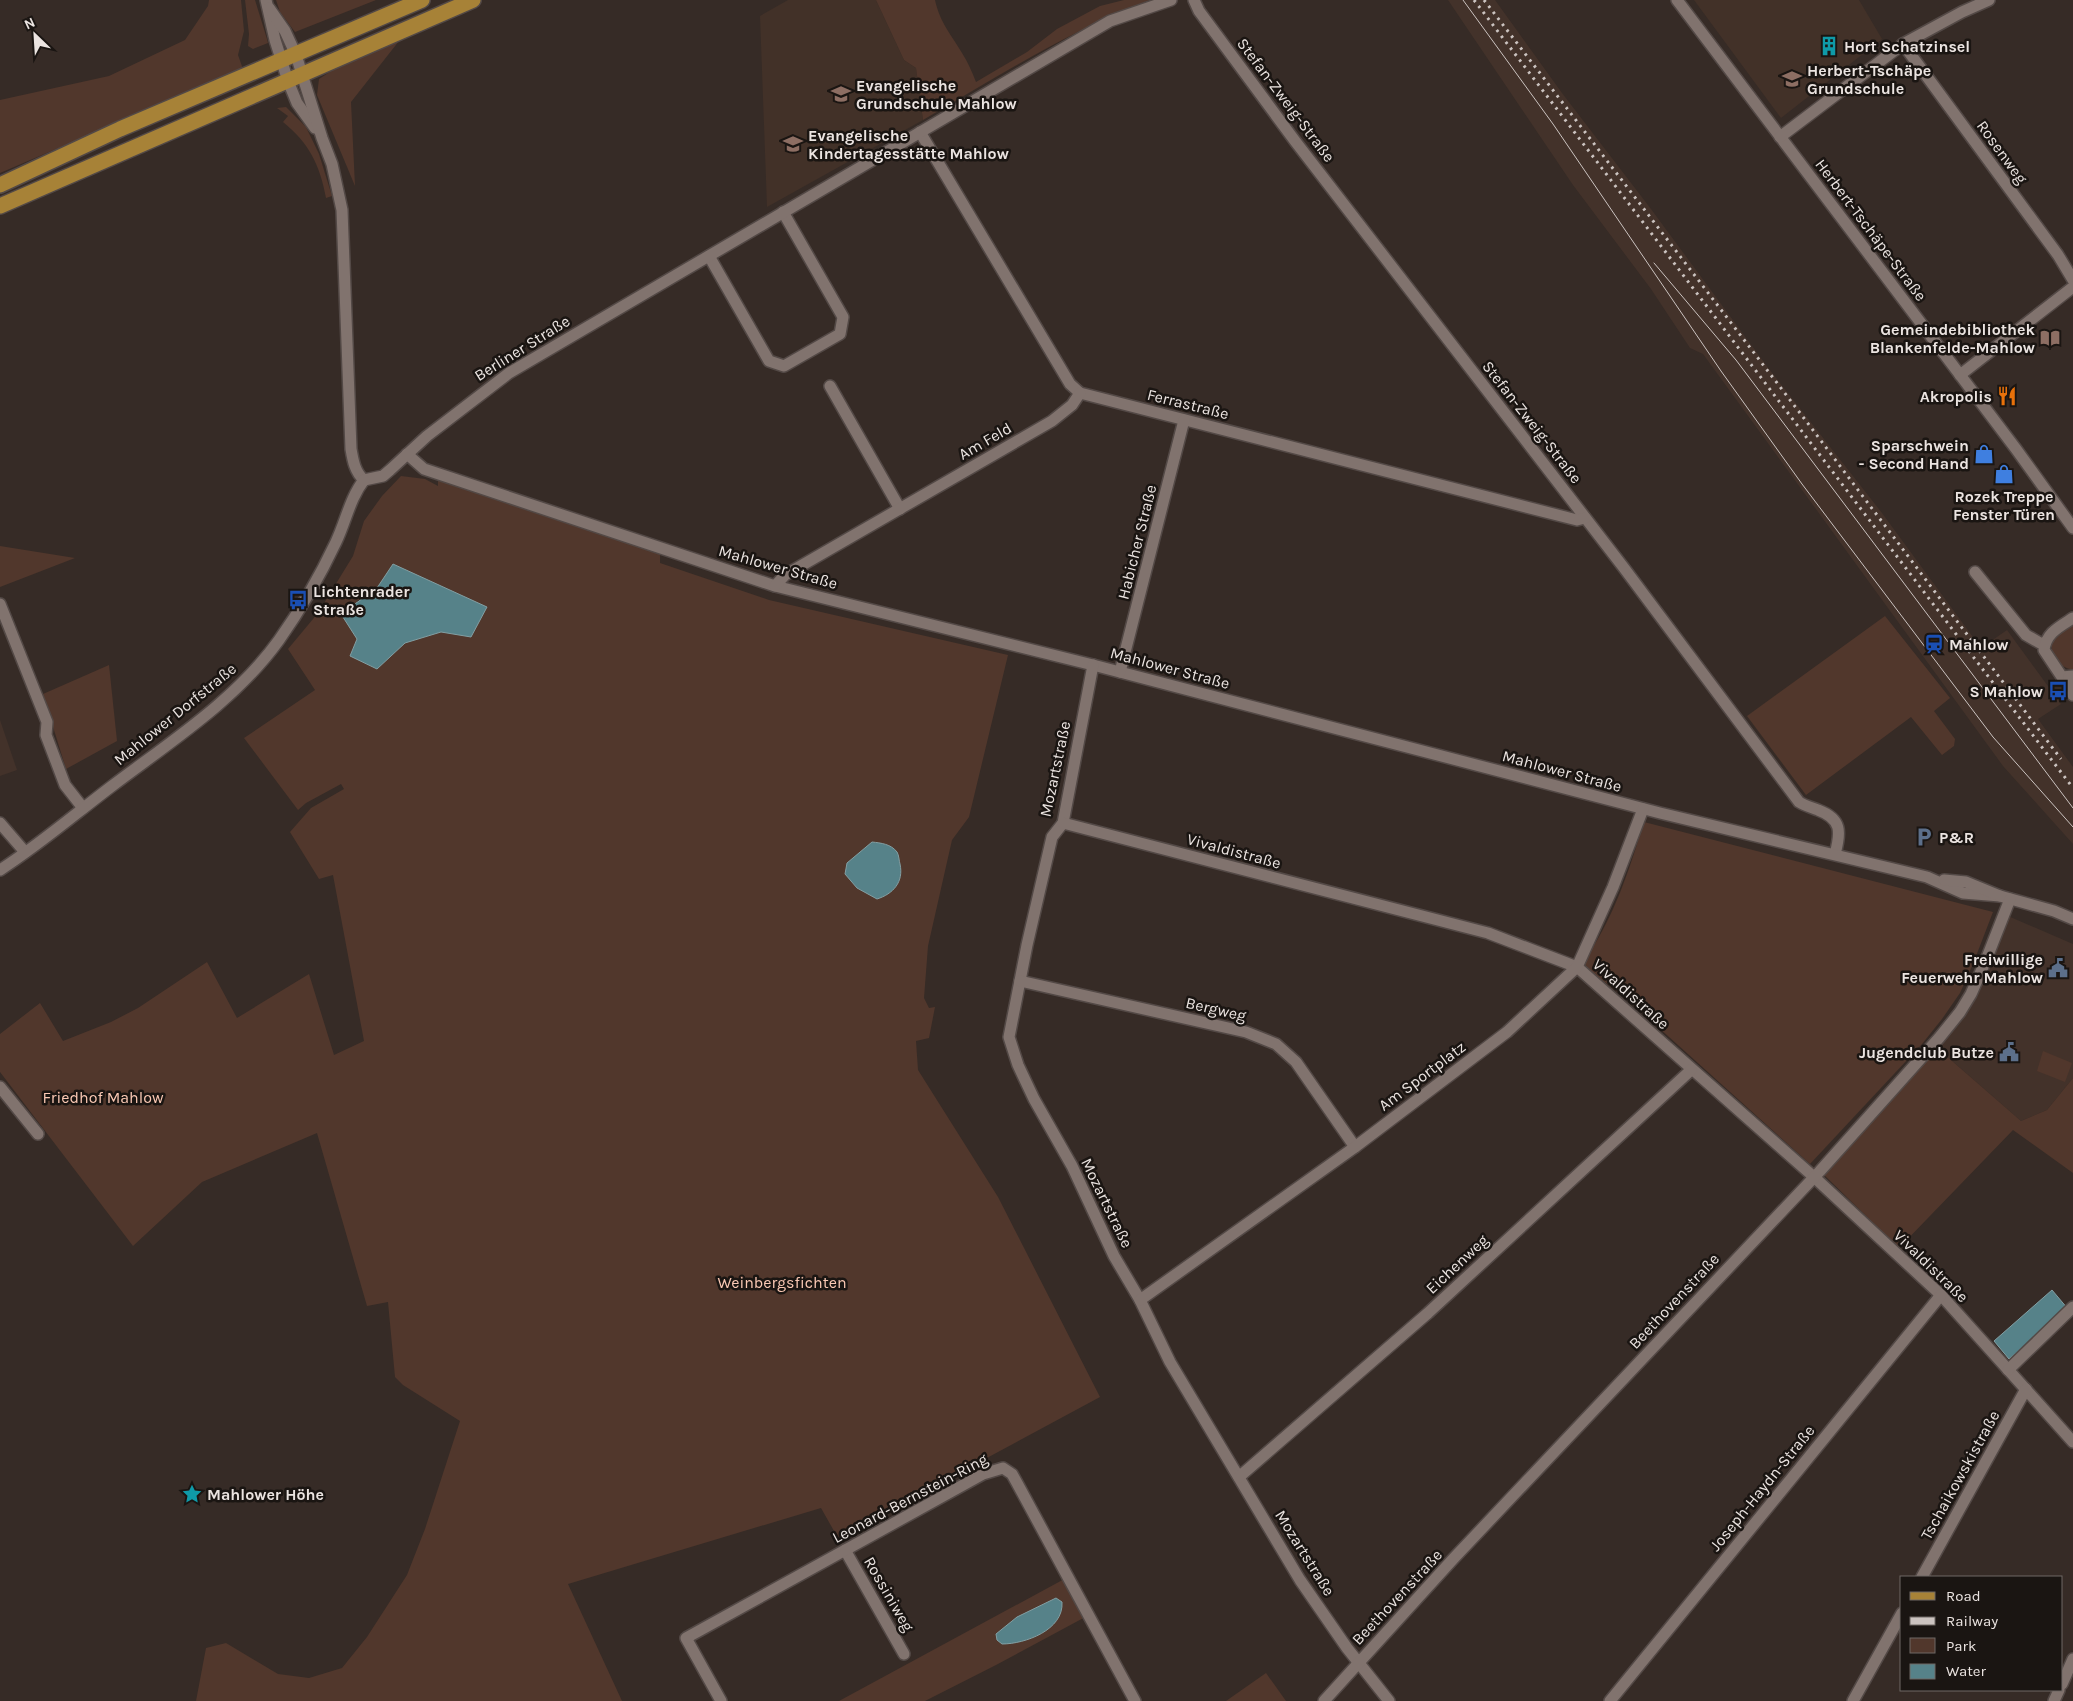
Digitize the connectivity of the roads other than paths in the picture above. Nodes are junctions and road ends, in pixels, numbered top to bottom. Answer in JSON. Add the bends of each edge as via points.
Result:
{"nodes":[{"id":1,"x":422,"y":0,"type":"edge"},
{"id":2,"x":473,"y":0,"type":"edge"},
{"id":3,"x":1171,"y":0,"type":"edge"},
{"id":4,"x":1189,"y":0,"type":"edge"},
{"id":5,"x":1194,"y":0,"type":"edge"},
{"id":6,"x":1677,"y":0,"type":"edge"},
{"id":7,"x":1989,"y":0,"type":"edge"},
{"id":8,"x":268,"y":4,"type":"edge"},
{"id":9,"x":1903,"y":44,"type":"junction"},
{"id":10,"x":296,"y":55,"type":"junction"},
{"id":11,"x":281,"y":61,"type":"junction"},
{"id":12,"x":302,"y":74,"type":"junction"},
{"id":13,"x":288,"y":81,"type":"junction"},
{"id":14,"x":920,"y":132,"type":"junction"},
{"id":15,"x":1780,"y":137,"type":"junction"},
{"id":16,"x":322,"y":138,"type":"junction"},
{"id":17,"x":0,"y":185,"type":"edge"},
{"id":18,"x":0,"y":206,"type":"edge"},
{"id":19,"x":783,"y":212,"type":"junction"},
{"id":20,"x":709,"y":256,"type":"junction"},
{"id":21,"x":2073,"y":280,"type":"edge"},
{"id":22,"x":2073,"y":287,"type":"edge"},
{"id":23,"x":1960,"y":375,"type":"junction"},
{"id":24,"x":830,"y":386,"type":"dead end"},
{"id":25,"x":1080,"y":393,"type":"junction"},
{"id":26,"x":1184,"y":420,"type":"junction"},
{"id":27,"x":407,"y":454,"type":"junction"},
{"id":28,"x":364,"y":480,"type":"junction"},
{"id":29,"x":900,"y":509,"type":"junction"},
{"id":30,"x":1585,"y":518,"type":"junction"},
{"id":31,"x":2073,"y":528,"type":"edge"},
{"id":32,"x":1976,"y":572,"type":"dead end"},
{"id":33,"x":775,"y":586,"type":"junction"},
{"id":34,"x":0,"y":604,"type":"edge"},
{"id":35,"x":2073,"y":618,"type":"edge"},
{"id":36,"x":2045,"y":643,"type":"junction"},
{"id":37,"x":1093,"y":665,"type":"junction"},
{"id":38,"x":1120,"y":672,"type":"junction"},
{"id":39,"x":2071,"y":676,"type":"edge"},
{"id":40,"x":2073,"y":695,"type":"edge"},
{"id":41,"x":83,"y":808,"type":"junction"},
{"id":42,"x":1643,"y":809,"type":"junction"},
{"id":43,"x":0,"y":823,"type":"edge"},
{"id":44,"x":1063,"y":823,"type":"junction"},
{"id":45,"x":25,"y":852,"type":"junction"},
{"id":46,"x":1835,"y":854,"type":"junction"},
{"id":47,"x":0,"y":870,"type":"edge"},
{"id":48,"x":2005,"y":897,"type":"junction"},
{"id":49,"x":2073,"y":919,"type":"edge"},
{"id":50,"x":1576,"y":967,"type":"junction"},
{"id":51,"x":1020,"y":982,"type":"junction"},
{"id":52,"x":1691,"y":1070,"type":"junction"},
{"id":53,"x":0,"y":1087,"type":"edge"},
{"id":54,"x":38,"y":1134,"type":"dead end"},
{"id":55,"x":1355,"y":1147,"type":"junction"},
{"id":56,"x":1814,"y":1177,"type":"junction"},
{"id":57,"x":1941,"y":1296,"type":"junction"},
{"id":58,"x":1140,"y":1300,"type":"junction"},
{"id":59,"x":2073,"y":1307,"type":"edge"},
{"id":60,"x":2008,"y":1370,"type":"junction"},
{"id":61,"x":2026,"y":1389,"type":"junction"},
{"id":62,"x":2073,"y":1442,"type":"edge"},
{"id":63,"x":1239,"y":1477,"type":"junction"},
{"id":64,"x":845,"y":1550,"type":"junction"},
{"id":65,"x":1923,"y":1576,"type":"edge"},
{"id":66,"x":1900,"y":1617,"type":"edge"},
{"id":67,"x":904,"y":1654,"type":"dead end"},
{"id":68,"x":2073,"y":1659,"type":"edge"},
{"id":69,"x":1359,"y":1662,"type":"junction"},
{"id":70,"x":2063,"y":1682,"type":"edge"},
{"id":71,"x":721,"y":1701,"type":"edge"},
{"id":72,"x":1135,"y":1701,"type":"edge"},
{"id":73,"x":1324,"y":1701,"type":"edge"},
{"id":74,"x":1389,"y":1701,"type":"edge"},
{"id":75,"x":1610,"y":1701,"type":"edge"},
{"id":76,"x":1853,"y":1701,"type":"edge"}],
"edges":[{"from":1,"to":10,"type":"main road"},
{"from":2,"to":12,"type":"main road"},
{"from":3,"to":14,"type":"street","name":"Berliner Straße","via":[[1110,21]]},
{"from":4,"to":5,"type":"street"},
{"from":5,"to":30,"type":"street","name":"Stefan-Zweig-Straße","via":[[1295,141]]},
{"from":6,"to":15,"type":"street","name":"Herbert-Tschäpe-Straße"},
{"from":7,"to":9,"type":"street"},
{"from":8,"to":10,"type":"street"},
{"from":8,"to":11,"type":"street"},
{"from":9,"to":15,"type":"street"},
{"from":9,"to":21,"type":"street","name":"Rosenweg"},
{"from":10,"to":11,"type":"main road"},
{"from":10,"to":12,"type":"street"},
{"from":11,"to":13,"type":"street"},
{"from":11,"to":17,"type":"main road","via":[[120,129]]},
{"from":12,"to":13,"type":"main road"},
{"from":12,"to":16,"type":"street"},
{"from":13,"to":16,"type":"street","via":[[297,103]]},
{"from":13,"to":18,"type":"main road"},
{"from":14,"to":19,"type":"street","name":"Berliner Straße"},
{"from":14,"to":25,"type":"street","name":"Ferrastraße","via":[[1070,384]]},
{"from":15,"to":23,"type":"street","name":"Herbert-Tschäpe-Straße"},
{"from":16,"to":28,"type":"street","via":[[332,164],[342,210],[352,450],[355,466]]},
{"from":19,"to":20,"type":"street","name":"Berliner Straße"},
{"from":19,"to":20,"type":"street","via":[[843,317],[840,334],[784,366],[769,361]]},
{"from":20,"to":27,"type":"street","name":"Berliner Straße","via":[[508,373]]},
{"from":22,"to":23,"type":"street"},
{"from":23,"to":31,"type":"street","name":"Herbert-Tschäpe-Straße"},
{"from":24,"to":29,"type":"street"},
{"from":25,"to":26,"type":"street","name":"Ferrastraße"},
{"from":25,"to":29,"type":"street","name":"Am Feld","via":[[1072,405],[1052,421]]},
{"from":26,"to":30,"type":"street","name":"Ferrastraße","via":[[1577,520]]},
{"from":26,"to":38,"type":"street","name":"Habicher Straße"},
{"from":27,"to":28,"type":"street","name":"Berliner Straße","via":[[383,476]]},
{"from":27,"to":33,"type":"street","name":"Mahlower Straße","via":[[424,469]]},
{"from":28,"to":41,"type":"street","name":"Mahlower Dorfstraße","via":[[308,595],[258,665],[223,700]]},
{"from":29,"to":33,"type":"street","name":"Am Feld","via":[[785,575]]},
{"from":30,"to":46,"type":"street","name":"Stefan-Zweig-Straße","via":[[1799,802],[1823,812],[1836,822],[1839,832]]},
{"from":32,"to":36,"type":"street","via":[[2026,636]]},
{"from":33,"to":37,"type":"street","name":"Mahlower Straße"},
{"from":34,"to":41,"type":"street","via":[[47,722],[46,734],[65,785]]},
{"from":35,"to":36,"type":"street","via":[[2050,633]]},
{"from":36,"to":39,"type":"street","via":[[2044,650],[2055,669],[2062,677]]},
{"from":37,"to":38,"type":"street","name":"Mahlower Straße"},
{"from":37,"to":44,"type":"street","name":"Mozartstraße"},
{"from":38,"to":42,"type":"street","name":"Mahlower Straße"},
{"from":39,"to":40,"type":"street"},
{"from":41,"to":45,"type":"street","name":"Mahlower Dorfstraße"},
{"from":42,"to":46,"type":"street","name":"Mahlower Straße"},
{"from":42,"to":50,"type":"street","name":"Am Sportplatz","via":[[1613,887]]},
{"from":43,"to":45,"type":"street"},
{"from":44,"to":50,"type":"street","name":"Vivaldistraße","via":[[1488,933]]},
{"from":44,"to":51,"type":"street","name":"Mozartstraße","via":[[1052,837]]},
{"from":45,"to":47,"type":"street","name":"Mahlower Dorfstraße"},
{"from":46,"to":48,"type":"street","name":"Mahlower Straße","via":[[1937,880],[1963,893]]},
{"from":48,"to":49,"type":"street","name":"Mahlower Straße"},
{"from":48,"to":56,"type":"street","name":"Beethovenstraße","via":[[1986,960],[1960,1012],[1936,1043]]},
{"from":50,"to":52,"type":"street","name":"Vivaldistraße"},
{"from":50,"to":55,"type":"street","name":"Am Sportplatz","via":[[1507,1032]]},
{"from":51,"to":55,"type":"street","name":"Bergweg","via":[[1246,1032],[1276,1044],[1296,1062]]},
{"from":51,"to":58,"type":"street","name":"Mozartstraße","via":[[1009,1038],[1018,1065],[1072,1166],[1114,1256]]},
{"from":52,"to":56,"type":"street","name":"Vivaldistraße"},
{"from":52,"to":63,"type":"street","name":"Eichenweg","via":[[1428,1313]]},
{"from":53,"to":54,"type":"street"},
{"from":55,"to":58,"type":"street","name":"Am Sportplatz"},
{"from":56,"to":57,"type":"street","name":"Vivaldistraße"},
{"from":56,"to":69,"type":"street","name":"Beethovenstraße"},
{"from":57,"to":60,"type":"street","name":"Vivaldistraße"},
{"from":57,"to":75,"type":"street","name":"Joseph-Haydn-Straße"},
{"from":58,"to":63,"type":"street","name":"Mozartstraße","via":[[1170,1362]]},
{"from":59,"to":60,"type":"street"},
{"from":60,"to":61,"type":"street","name":"Vivaldistraße"},
{"from":61,"to":62,"type":"street","name":"Vivaldistraße"},
{"from":61,"to":65,"type":"street","name":"Tschaikowskistraße"},
{"from":63,"to":69,"type":"street","name":"Mozartstraße","via":[[1300,1580]]},
{"from":64,"to":67,"type":"street","name":"Rossiniweg"},
{"from":64,"to":71,"type":"street","name":"Leonard-Bernstein-Ring","via":[[686,1638]]},
{"from":64,"to":72,"type":"street","name":"Leonard-Bernstein-Ring","via":[[983,1474],[1003,1468],[1012,1474]]},
{"from":66,"to":76,"type":"street"},
{"from":68,"to":70,"type":"street"},
{"from":69,"to":73,"type":"street","name":"Beethovenstraße"},
{"from":69,"to":74,"type":"street","name":"Mozartstraße"}]}
